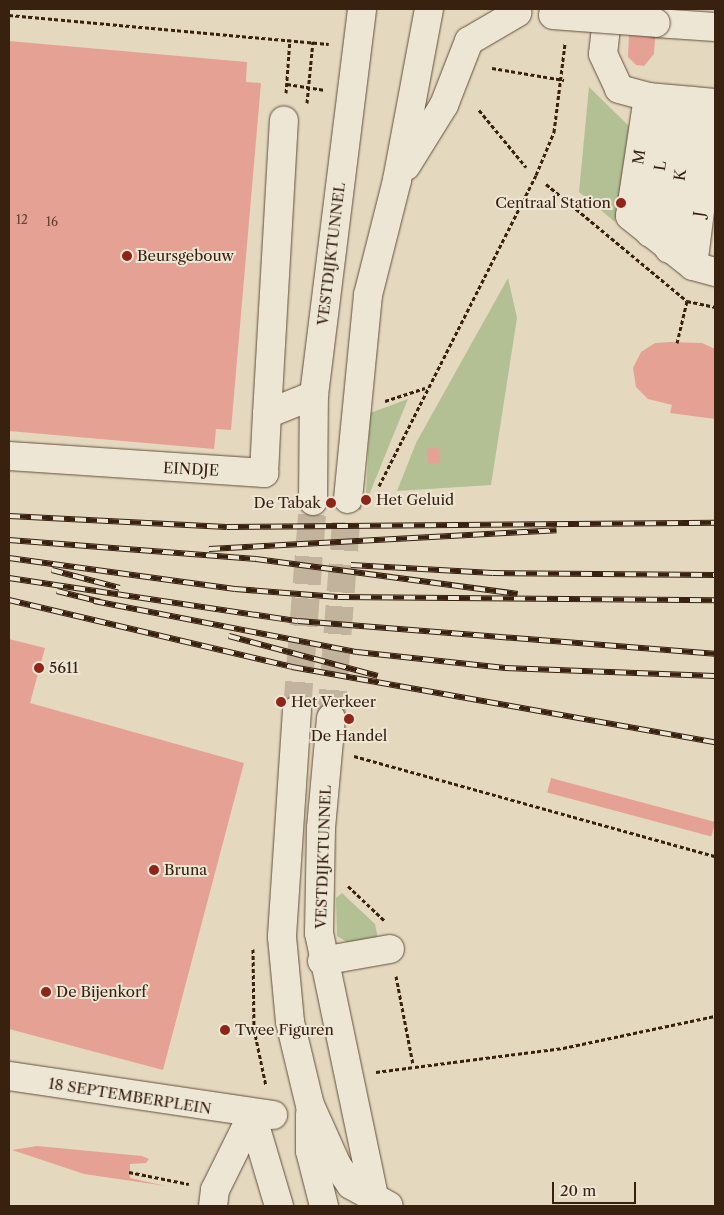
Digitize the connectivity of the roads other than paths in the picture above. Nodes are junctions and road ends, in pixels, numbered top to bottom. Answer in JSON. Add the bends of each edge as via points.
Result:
{"nodes":[{"id":1,"x":362,"y":9,"type":"edge"},
{"id":2,"x":429,"y":9,"type":"edge"},
{"id":3,"x":608,"y":9,"type":"edge"},
{"id":4,"x":509,"y":11,"type":"edge"},
{"id":5,"x":715,"y":27,"type":"edge"},
{"id":6,"x":688,"y":101,"type":"edge"},
{"id":7,"x":285,"y":110,"type":"road end"},
{"id":8,"x":397,"y":180,"type":"junction"},
{"id":9,"x":709,"y":266,"type":"edge"},
{"id":10,"x":314,"y":395,"type":"junction"},
{"id":11,"x":267,"y":414,"type":"junction"},
{"id":12,"x":9,"y":456,"type":"edge"},
{"id":13,"x":348,"y":499,"type":"tunnel mouth"},
{"id":14,"x":313,"y":501,"type":"tunnel mouth"},
{"id":15,"x":297,"y":710,"type":"tunnel mouth"},
{"id":16,"x":331,"y":718,"type":"tunnel mouth"},
{"id":17,"x":390,"y":949,"type":"road end"},
{"id":18,"x":322,"y":961,"type":"junction"},
{"id":19,"x":9,"y":1076,"type":"edge"},
{"id":20,"x":310,"y":1105,"type":"junction"},
{"id":21,"x":262,"y":1115,"type":"junction"},
{"id":22,"x":380,"y":1204,"type":"edge"},
{"id":23,"x":213,"y":1206,"type":"edge"},
{"id":24,"x":279,"y":1206,"type":"edge"},
{"id":25,"x":324,"y":1206,"type":"edge"}],
"edges":[{"from":1,"to":10,"type":"street","name":"VESTDIJKTUNNEL"},
{"from":2,"to":8,"type":"street"},
{"from":3,"to":6,"type":"street","via":[[603,54],[619,89]]},
{"from":4,"to":5,"type":"street","bridge":true},
{"from":4,"to":8,"type":"street","via":[[469,41],[444,105]]},
{"from":6,"to":9,"type":"street","name":"J"},
{"from":6,"to":9,"type":"street","name":"L","via":[[650,232]]},
{"from":7,"to":11,"type":"street"},
{"from":8,"to":13,"type":"street","via":[[368,295]]},
{"from":10,"to":11,"type":"street"},
{"from":10,"to":14,"type":"street","name":"VESTDIJKTUNNEL"},
{"from":11,"to":12,"type":"street","name":"EINDJE","via":[[264,473]]},
{"from":15,"to":20,"type":"street","via":[[282,937],[290,1022]]},
{"from":16,"to":18,"type":"street","name":"VESTDIJKTUNNEL","via":[[321,838]]},
{"from":17,"to":18,"type":"street"},
{"from":18,"to":22,"type":"street","name":"VESTDIJKTUNNEL"},
{"from":19,"to":21,"type":"street","name":"18 SEPTEMBERPLEIN"},
{"from":20,"to":22,"type":"street","via":[[342,1176]]},
{"from":20,"to":25,"type":"street","via":[[310,1151]]},
{"from":21,"to":23,"type":"street","via":[[216,1190]]},
{"from":21,"to":24,"type":"street"}]}
